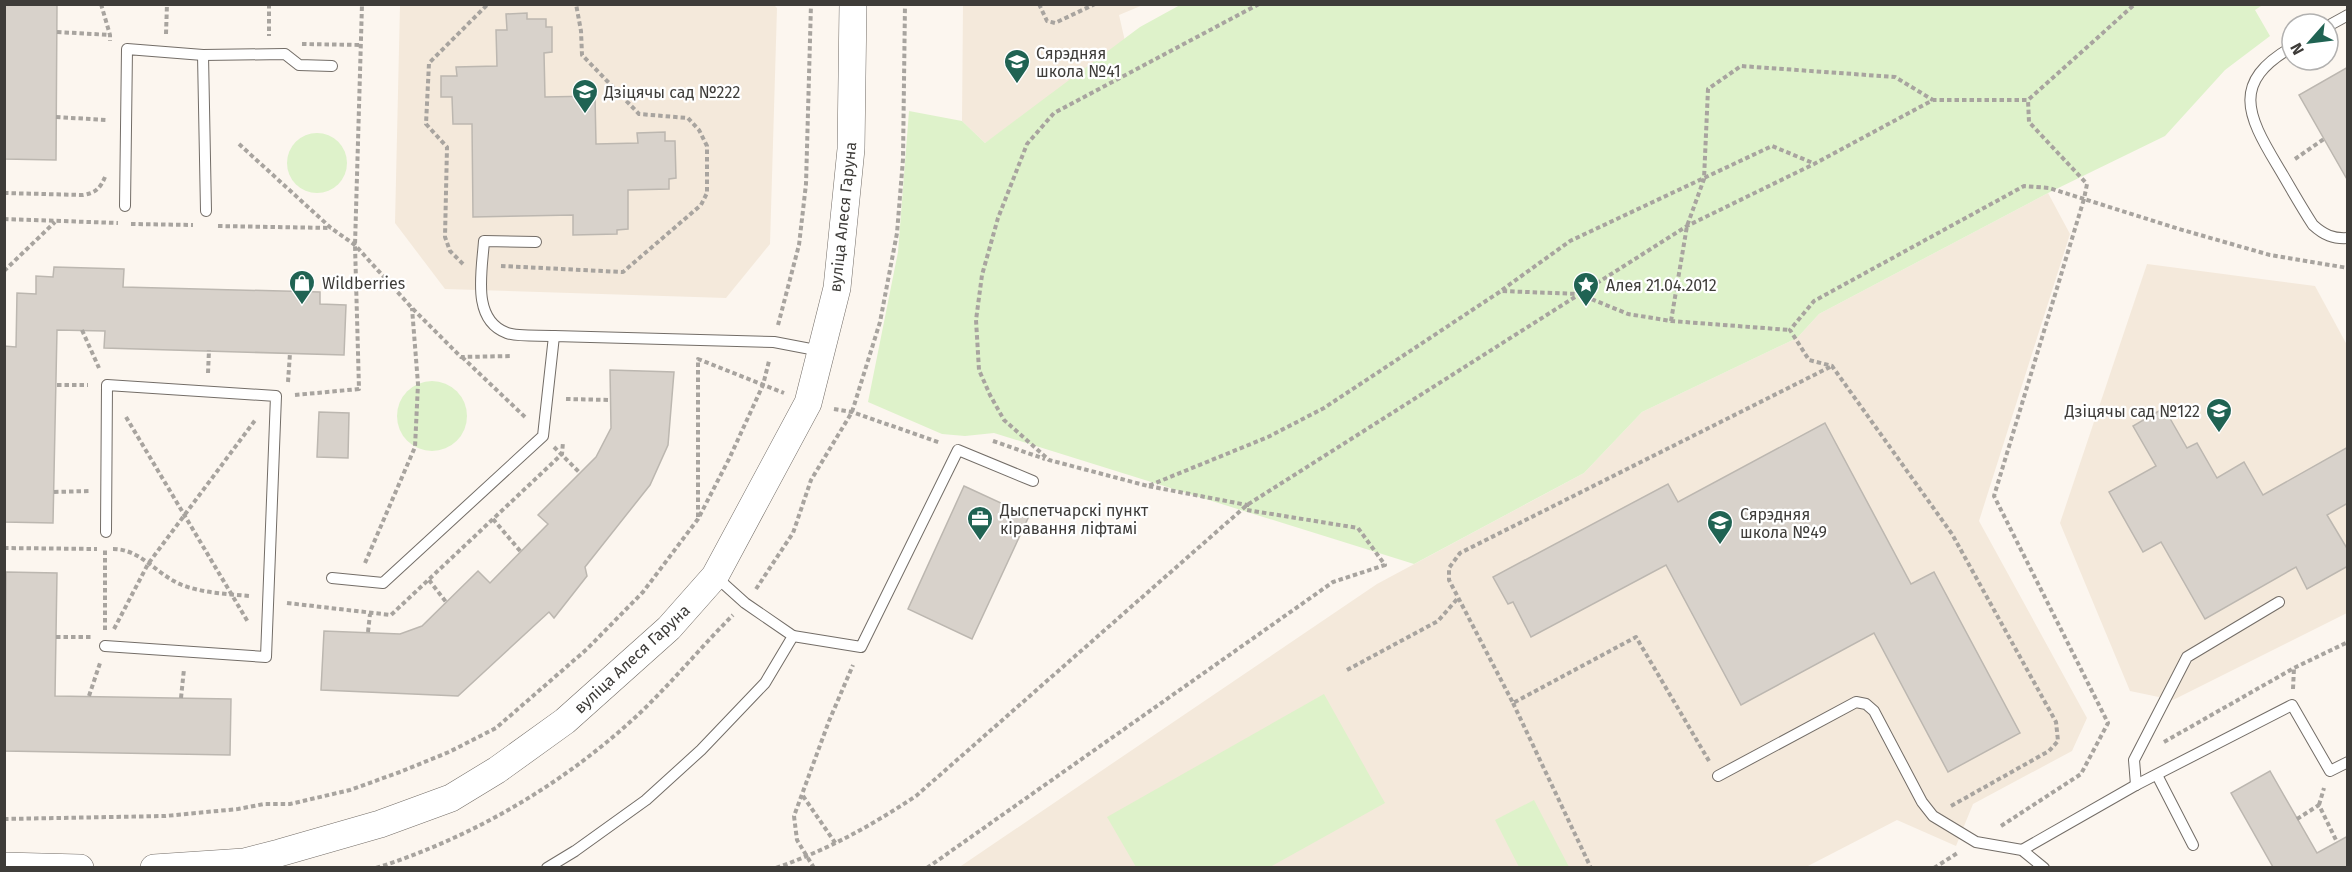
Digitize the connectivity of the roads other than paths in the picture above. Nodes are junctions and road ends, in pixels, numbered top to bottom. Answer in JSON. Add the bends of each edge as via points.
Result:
{"nodes":[{"id":1,"x":854,"y":4,"type":"edge"},
{"id":2,"x":2280,"y":54,"type":"edge"},
{"id":3,"x":203,"y":55,"type":"junction"},
{"id":4,"x":332,"y":66,"type":"dead end"},
{"id":5,"x":125,"y":206,"type":"dead end"},
{"id":6,"x":206,"y":211,"type":"dead end"},
{"id":7,"x":2348,"y":238,"type":"edge"},
{"id":8,"x":536,"y":242,"type":"dead end"},
{"id":9,"x":554,"y":336,"type":"junction"},
{"id":10,"x":821,"y":351,"type":"junction"},
{"id":11,"x":1033,"y":481,"type":"dead end"},
{"id":12,"x":106,"y":532,"type":"road end"},
{"id":13,"x":715,"y":576,"type":"junction"},
{"id":14,"x":332,"y":578,"type":"dead end"},
{"id":15,"x":2279,"y":602,"type":"dead end"},
{"id":16,"x":793,"y":636,"type":"junction"},
{"id":17,"x":105,"y":641,"type":"road end"},
{"id":18,"x":2348,"y":762,"type":"edge"},
{"id":19,"x":2157,"y":775,"type":"junction"},
{"id":20,"x":1718,"y":776,"type":"road end"},
{"id":21,"x":2136,"y":785,"type":"junction"},
{"id":22,"x":2193,"y":844,"type":"dead end"},
{"id":23,"x":2022,"y":850,"type":"junction"},
{"id":24,"x":4,"y":866,"type":"edge"},
{"id":25,"x":80,"y":867,"type":"edge"},
{"id":26,"x":154,"y":867,"type":"edge"},
{"id":27,"x":547,"y":867,"type":"edge"},
{"id":28,"x":2044,"y":867,"type":"edge"}],
"edges":[{"from":1,"to":10,"type":"street","name":"вуліца Алеся Гаруна","via":[[851,149],[837,288]]},
{"from":2,"to":7,"type":"lane","via":[[2260,72],[2252,87],[2251,117],[2313,225],[2322,234]]},
{"from":3,"to":4,"type":"lane","via":[[285,54],[299,66]]},
{"from":3,"to":5,"type":"lane","via":[[127,49]]},
{"from":3,"to":6,"type":"lane"},
{"from":8,"to":9,"type":"lane","via":[[484,241],[482,305],[491,322],[508,334]]},
{"from":9,"to":10,"type":"lane","via":[[774,342]]},
{"from":9,"to":14,"type":"lane","via":[[543,436],[383,583]]},
{"from":10,"to":13,"type":"street","name":"вуліца Алеся Гаруна","via":[[808,403]]},
{"from":11,"to":16,"type":"lane","via":[[958,450],[861,647]]},
{"from":12,"to":17,"type":"lane","via":[[107,385],[281,396],[266,657]]},
{"from":13,"to":16,"type":"lane","via":[[745,603]]},
{"from":13,"to":26,"type":"street","name":"вуліца Алеся Гаруна","via":[[669,628],[565,721],[451,798],[281,857]]},
{"from":15,"to":21,"type":"lane","via":[[2187,657],[2134,760]]},
{"from":16,"to":27,"type":"lane","via":[[765,683],[701,750],[646,800]]},
{"from":18,"to":19,"type":"lane","via":[[2330,771],[2292,705]]},
{"from":19,"to":21,"type":"lane"},
{"from":19,"to":22,"type":"lane"},
{"from":20,"to":23,"type":"lane","via":[[1856,702],[1866,704],[1874,711],[1933,816],[1976,842]]},
{"from":21,"to":23,"type":"lane"},
{"from":23,"to":28,"type":"lane"},
{"from":24,"to":25,"type":"street"}]}
